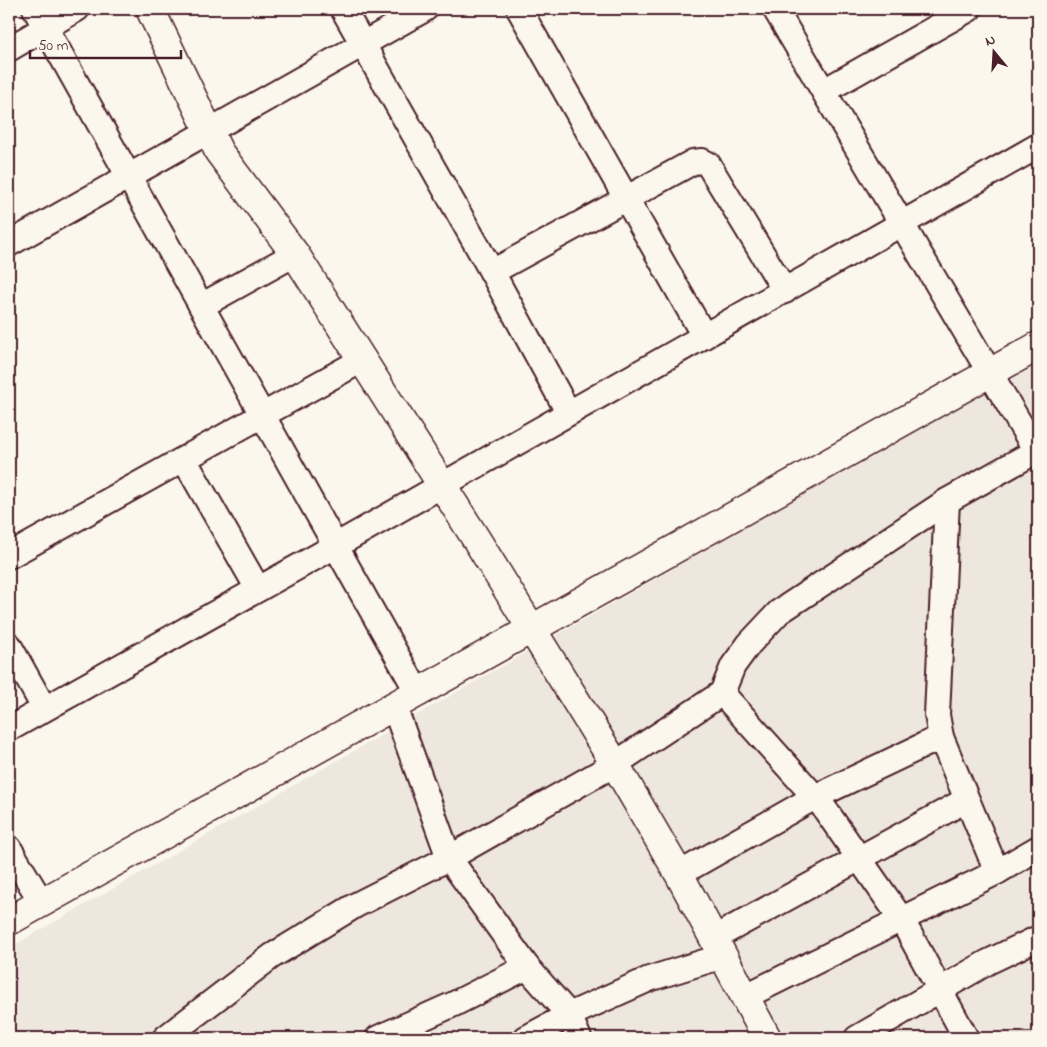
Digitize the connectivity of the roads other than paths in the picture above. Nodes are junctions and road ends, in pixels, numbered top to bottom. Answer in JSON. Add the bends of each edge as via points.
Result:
{"nodes":[{"id":1,"x":77,"y":9,"type":"edge"},
{"id":2,"x":150,"y":9,"type":"edge"},
{"id":3,"x":343,"y":9,"type":"edge"},
{"id":4,"x":425,"y":9,"type":"edge"},
{"id":5,"x":519,"y":9,"type":"edge"},
{"id":6,"x":775,"y":9,"type":"edge"},
{"id":7,"x":969,"y":9,"type":"edge"},
{"id":8,"x":41,"y":18,"type":"edge"},
{"id":9,"x":363,"y":45,"type":"junction"},
{"id":10,"x":9,"y":49,"type":"edge"},
{"id":11,"x":824,"y":91,"type":"junction"},
{"id":12,"x":209,"y":132,"type":"junction"},
{"id":13,"x":1038,"y":146,"type":"edge"},
{"id":14,"x":130,"y":176,"type":"junction"},
{"id":15,"x":625,"y":199,"type":"junction"},
{"id":16,"x":902,"y":225,"type":"junction"},
{"id":17,"x":9,"y":244,"type":"edge"},
{"id":18,"x":295,"y":254,"type":"junction"},
{"id":19,"x":492,"y":272,"type":"junction"},
{"id":20,"x":785,"y":290,"type":"junction"},
{"id":21,"x":202,"y":306,"type":"junction"},
{"id":22,"x":704,"y":336,"type":"junction"},
{"id":23,"x":1038,"y":346,"type":"edge"},
{"id":24,"x":362,"y":360,"type":"junction"},
{"id":25,"x":990,"y":373,"type":"junction"},
{"id":26,"x":568,"y":412,"type":"junction"},
{"id":27,"x":261,"y":414,"type":"junction"},
{"id":28,"x":1037,"y":451,"type":"edge"},
{"id":29,"x":184,"y":459,"type":"junction"},
{"id":30,"x":442,"y":485,"type":"junction"},
{"id":31,"x":947,"y":501,"type":"junction"},
{"id":32,"x":337,"y":545,"type":"junction"},
{"id":33,"x":9,"y":556,"type":"edge"},
{"id":34,"x":258,"y":589,"type":"junction"},
{"id":35,"x":532,"y":630,"type":"junction"},
{"id":36,"x":9,"y":645,"type":"edge"},
{"id":37,"x":418,"y":693,"type":"junction"},
{"id":38,"x":722,"y":693,"type":"junction"},
{"id":39,"x":394,"y":706,"type":"junction"},
{"id":40,"x":44,"y":708,"type":"junction"},
{"id":41,"x":9,"y":728,"type":"edge"},
{"id":42,"x":940,"y":737,"type":"junction"},
{"id":43,"x":614,"y":764,"type":"junction"},
{"id":44,"x":815,"y":797,"type":"junction"},
{"id":45,"x":966,"y":800,"type":"junction"},
{"id":46,"x":9,"y":848,"type":"edge"},
{"id":47,"x":1038,"y":848,"type":"edge"},
{"id":48,"x":449,"y":858,"type":"junction"},
{"id":49,"x":860,"y":859,"type":"junction"},
{"id":50,"x":997,"y":872,"type":"junction"},
{"id":51,"x":679,"y":874,"type":"junction"},
{"id":52,"x":42,"y":903,"type":"junction"},
{"id":53,"x":902,"y":920,"type":"junction"},
{"id":54,"x":9,"y":921,"type":"edge"},
{"id":55,"x":1038,"y":938,"type":"edge"},
{"id":56,"x":718,"y":947,"type":"junction"},
{"id":57,"x":527,"y":967,"type":"junction"},
{"id":58,"x":942,"y":990,"type":"junction"},
{"id":59,"x":744,"y":997,"type":"junction"},
{"id":60,"x":569,"y":1015,"type":"junction"},
{"id":61,"x":165,"y":1038,"type":"edge"},
{"id":62,"x":378,"y":1038,"type":"edge"},
{"id":63,"x":526,"y":1038,"type":"edge"},
{"id":64,"x":579,"y":1038,"type":"edge"},
{"id":65,"x":767,"y":1038,"type":"edge"},
{"id":66,"x":857,"y":1038,"type":"edge"},
{"id":67,"x":966,"y":1038,"type":"edge"}],
"edges":[{"from":1,"to":8,"type":"street"},
{"from":2,"to":12,"type":"main road"},
{"from":3,"to":9,"type":"street"},
{"from":4,"to":9,"type":"street"},
{"from":5,"to":15,"type":"street"},
{"from":6,"to":11,"type":"street"},
{"from":7,"to":11,"type":"street"},
{"from":8,"to":10,"type":"street"},
{"from":8,"to":14,"type":"street"},
{"from":9,"to":12,"type":"street"},
{"from":9,"to":19,"type":"street"},
{"from":11,"to":16,"type":"street"},
{"from":12,"to":14,"type":"street"},
{"from":12,"to":18,"type":"main road","via":[[226,162]]},
{"from":13,"to":16,"type":"street"},
{"from":14,"to":17,"type":"street"},
{"from":14,"to":21,"type":"street"},
{"from":15,"to":19,"type":"street"},
{"from":15,"to":20,"type":"street","via":[[693,162],[708,164]]},
{"from":15,"to":22,"type":"street"},
{"from":16,"to":20,"type":"street"},
{"from":16,"to":25,"type":"street"},
{"from":18,"to":21,"type":"street"},
{"from":18,"to":24,"type":"main road"},
{"from":19,"to":26,"type":"street"},
{"from":20,"to":22,"type":"street"},
{"from":21,"to":27,"type":"street"},
{"from":22,"to":26,"type":"street"},
{"from":23,"to":25,"type":"main road"},
{"from":24,"to":27,"type":"street"},
{"from":24,"to":30,"type":"main road"},
{"from":25,"to":28,"type":"street"},
{"from":25,"to":35,"type":"main road"},
{"from":26,"to":30,"type":"street"},
{"from":27,"to":29,"type":"street"},
{"from":27,"to":32,"type":"street"},
{"from":28,"to":31,"type":"street"},
{"from":29,"to":33,"type":"street"},
{"from":29,"to":34,"type":"street"},
{"from":30,"to":32,"type":"street"},
{"from":30,"to":35,"type":"main road"},
{"from":31,"to":38,"type":"street","via":[[779,612],[733,666]]},
{"from":31,"to":42,"type":"street","via":[[938,670]]},
{"from":32,"to":34,"type":"street"},
{"from":32,"to":37,"type":"street"},
{"from":34,"to":40,"type":"street"},
{"from":35,"to":37,"type":"main road"},
{"from":35,"to":43,"type":"main road"},
{"from":36,"to":40,"type":"street"},
{"from":37,"to":39,"type":"main road"},
{"from":38,"to":43,"type":"street"},
{"from":38,"to":44,"type":"street"},
{"from":39,"to":48,"type":"street"},
{"from":39,"to":52,"type":"main road"},
{"from":40,"to":41,"type":"street"},
{"from":42,"to":44,"type":"street"},
{"from":42,"to":45,"type":"street"},
{"from":43,"to":48,"type":"street"},
{"from":43,"to":51,"type":"main road"},
{"from":44,"to":49,"type":"street"},
{"from":44,"to":51,"type":"street"},
{"from":45,"to":49,"type":"street"},
{"from":45,"to":50,"type":"street"},
{"from":46,"to":52,"type":"street"},
{"from":47,"to":50,"type":"street"},
{"from":48,"to":57,"type":"street"},
{"from":48,"to":61,"type":"street","via":[[356,905],[272,956]]},
{"from":49,"to":53,"type":"street"},
{"from":49,"to":56,"type":"street"},
{"from":50,"to":53,"type":"street"},
{"from":51,"to":56,"type":"main road"},
{"from":52,"to":54,"type":"main road"},
{"from":53,"to":58,"type":"street"},
{"from":53,"to":59,"type":"street"},
{"from":55,"to":58,"type":"street","via":[[1012,949]]},
{"from":56,"to":59,"type":"main road"},
{"from":56,"to":60,"type":"street"},
{"from":57,"to":60,"type":"street"},
{"from":57,"to":62,"type":"street"},
{"from":58,"to":66,"type":"street"},
{"from":58,"to":67,"type":"street"},
{"from":59,"to":65,"type":"main road"},
{"from":60,"to":63,"type":"street"},
{"from":60,"to":64,"type":"street"}]}
